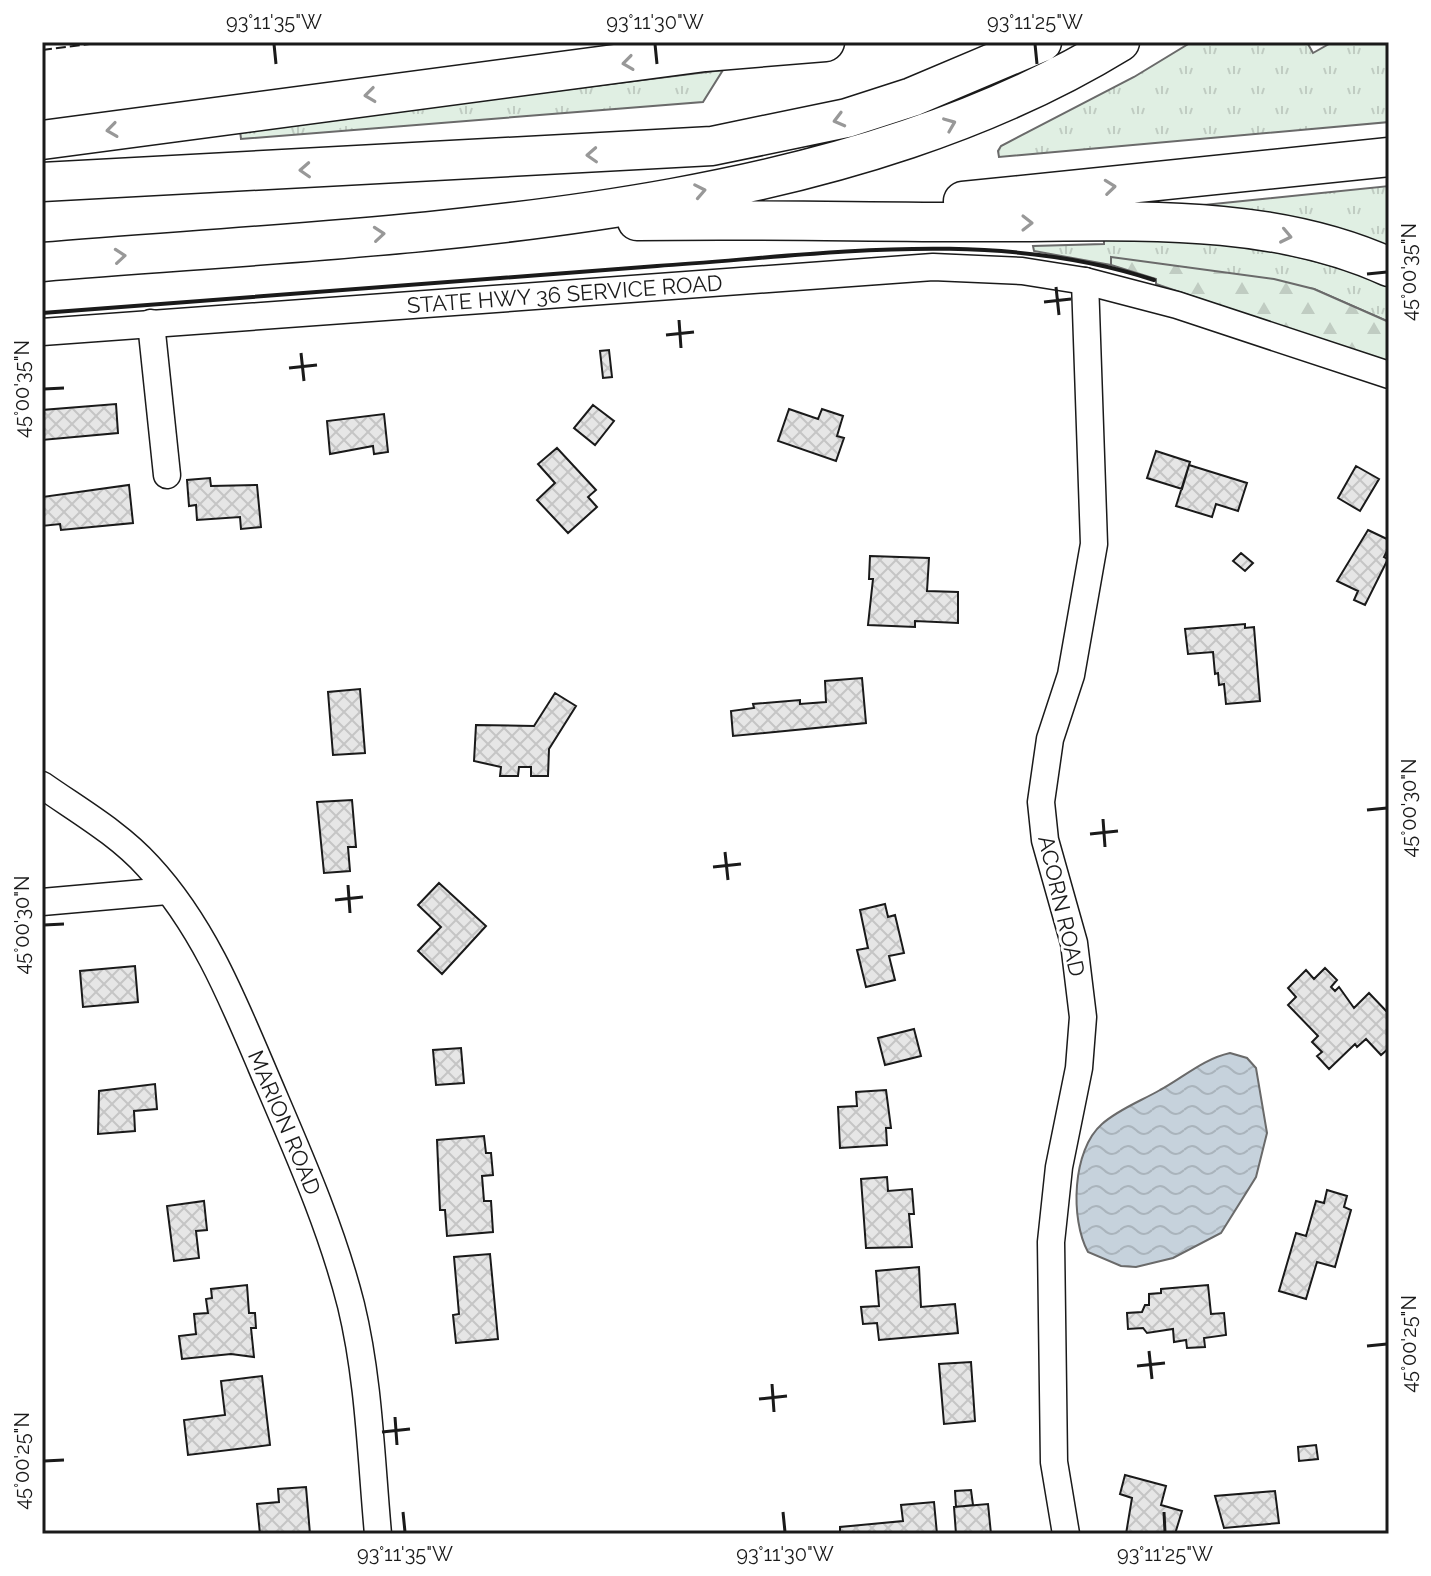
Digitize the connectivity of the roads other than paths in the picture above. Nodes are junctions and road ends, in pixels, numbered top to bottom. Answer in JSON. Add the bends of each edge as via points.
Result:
{"nodes":[{"id":1,"x":825,"y":42,"type":"edge"},
{"id":2,"x":1042,"y":42,"type":"edge"},
{"id":3,"x":1120,"y":42,"type":"edge"},
{"id":4,"x":42,"y":140,"type":"edge"},
{"id":5,"x":1389,"y":157,"type":"edge"},
{"id":6,"x":42,"y":182,"type":"edge"},
{"id":7,"x":753,"y":218,"type":"junction"},
{"id":8,"x":484,"y":225,"type":"junction"},
{"id":9,"x":42,"y":262,"type":"edge"},
{"id":10,"x":1389,"y":267,"type":"edge"},
{"id":11,"x":1085,"y":281,"type":"junction"},
{"id":12,"x":151,"y":323,"type":"junction"},
{"id":13,"x":42,"y":332,"type":"edge"},
{"id":14,"x":1389,"y":375,"type":"edge"},
{"id":15,"x":167,"y":475,"type":"dead end"},
{"id":16,"x":42,"y":785,"type":"edge"},
{"id":17,"x":167,"y":891,"type":"junction"},
{"id":18,"x":42,"y":902,"type":"edge"},
{"id":19,"x":378,"y":1534,"type":"edge"},
{"id":20,"x":1066,"y":1534,"type":"edge"}],
"edges":[{"from":1,"to":4,"type":"highway","one_way":true,"via":[[705,52]]},
{"from":2,"to":6,"type":"highway","one_way":true,"via":[[912,97],[847,118],[712,146]]},
{"from":8,"to":3,"type":"highway","one_way":true,"via":[[695,192],[844,159],[1005,102]]},
{"from":7,"to":5,"type":"highway","one_way":true},
{"from":7,"to":8,"type":"highway"},
{"from":7,"to":10,"type":"highway","one_way":true,"via":[[1214,226],[1327,245]]},
{"from":9,"to":8,"type":"highway","one_way":true},
{"from":11,"to":12,"type":"street","name":"STATE HWY 36 SERVICE ROAD","via":[[1022,271],[933,267]]},
{"from":11,"to":14,"type":"street","name":"STATE HWY 36 SERVICE ROAD","via":[[1177,305]]},
{"from":11,"to":20,"type":"street","name":"ACORN ROAD","via":[[1094,544],[1041,802],[1045,840],[1074,943],[1083,1017],[1051,1242],[1054,1462]]},
{"from":12,"to":13,"type":"street","name":"STATE HWY 36 SERVICE ROAD"},
{"from":12,"to":15,"type":"street"},
{"from":16,"to":17,"type":"street","name":"MARION ROAD","via":[[132,849]]},
{"from":17,"to":18,"type":"street"},
{"from":17,"to":19,"type":"street","name":"MARION ROAD","via":[[194,923],[236,1008],[336,1250],[362,1366]]}]}
